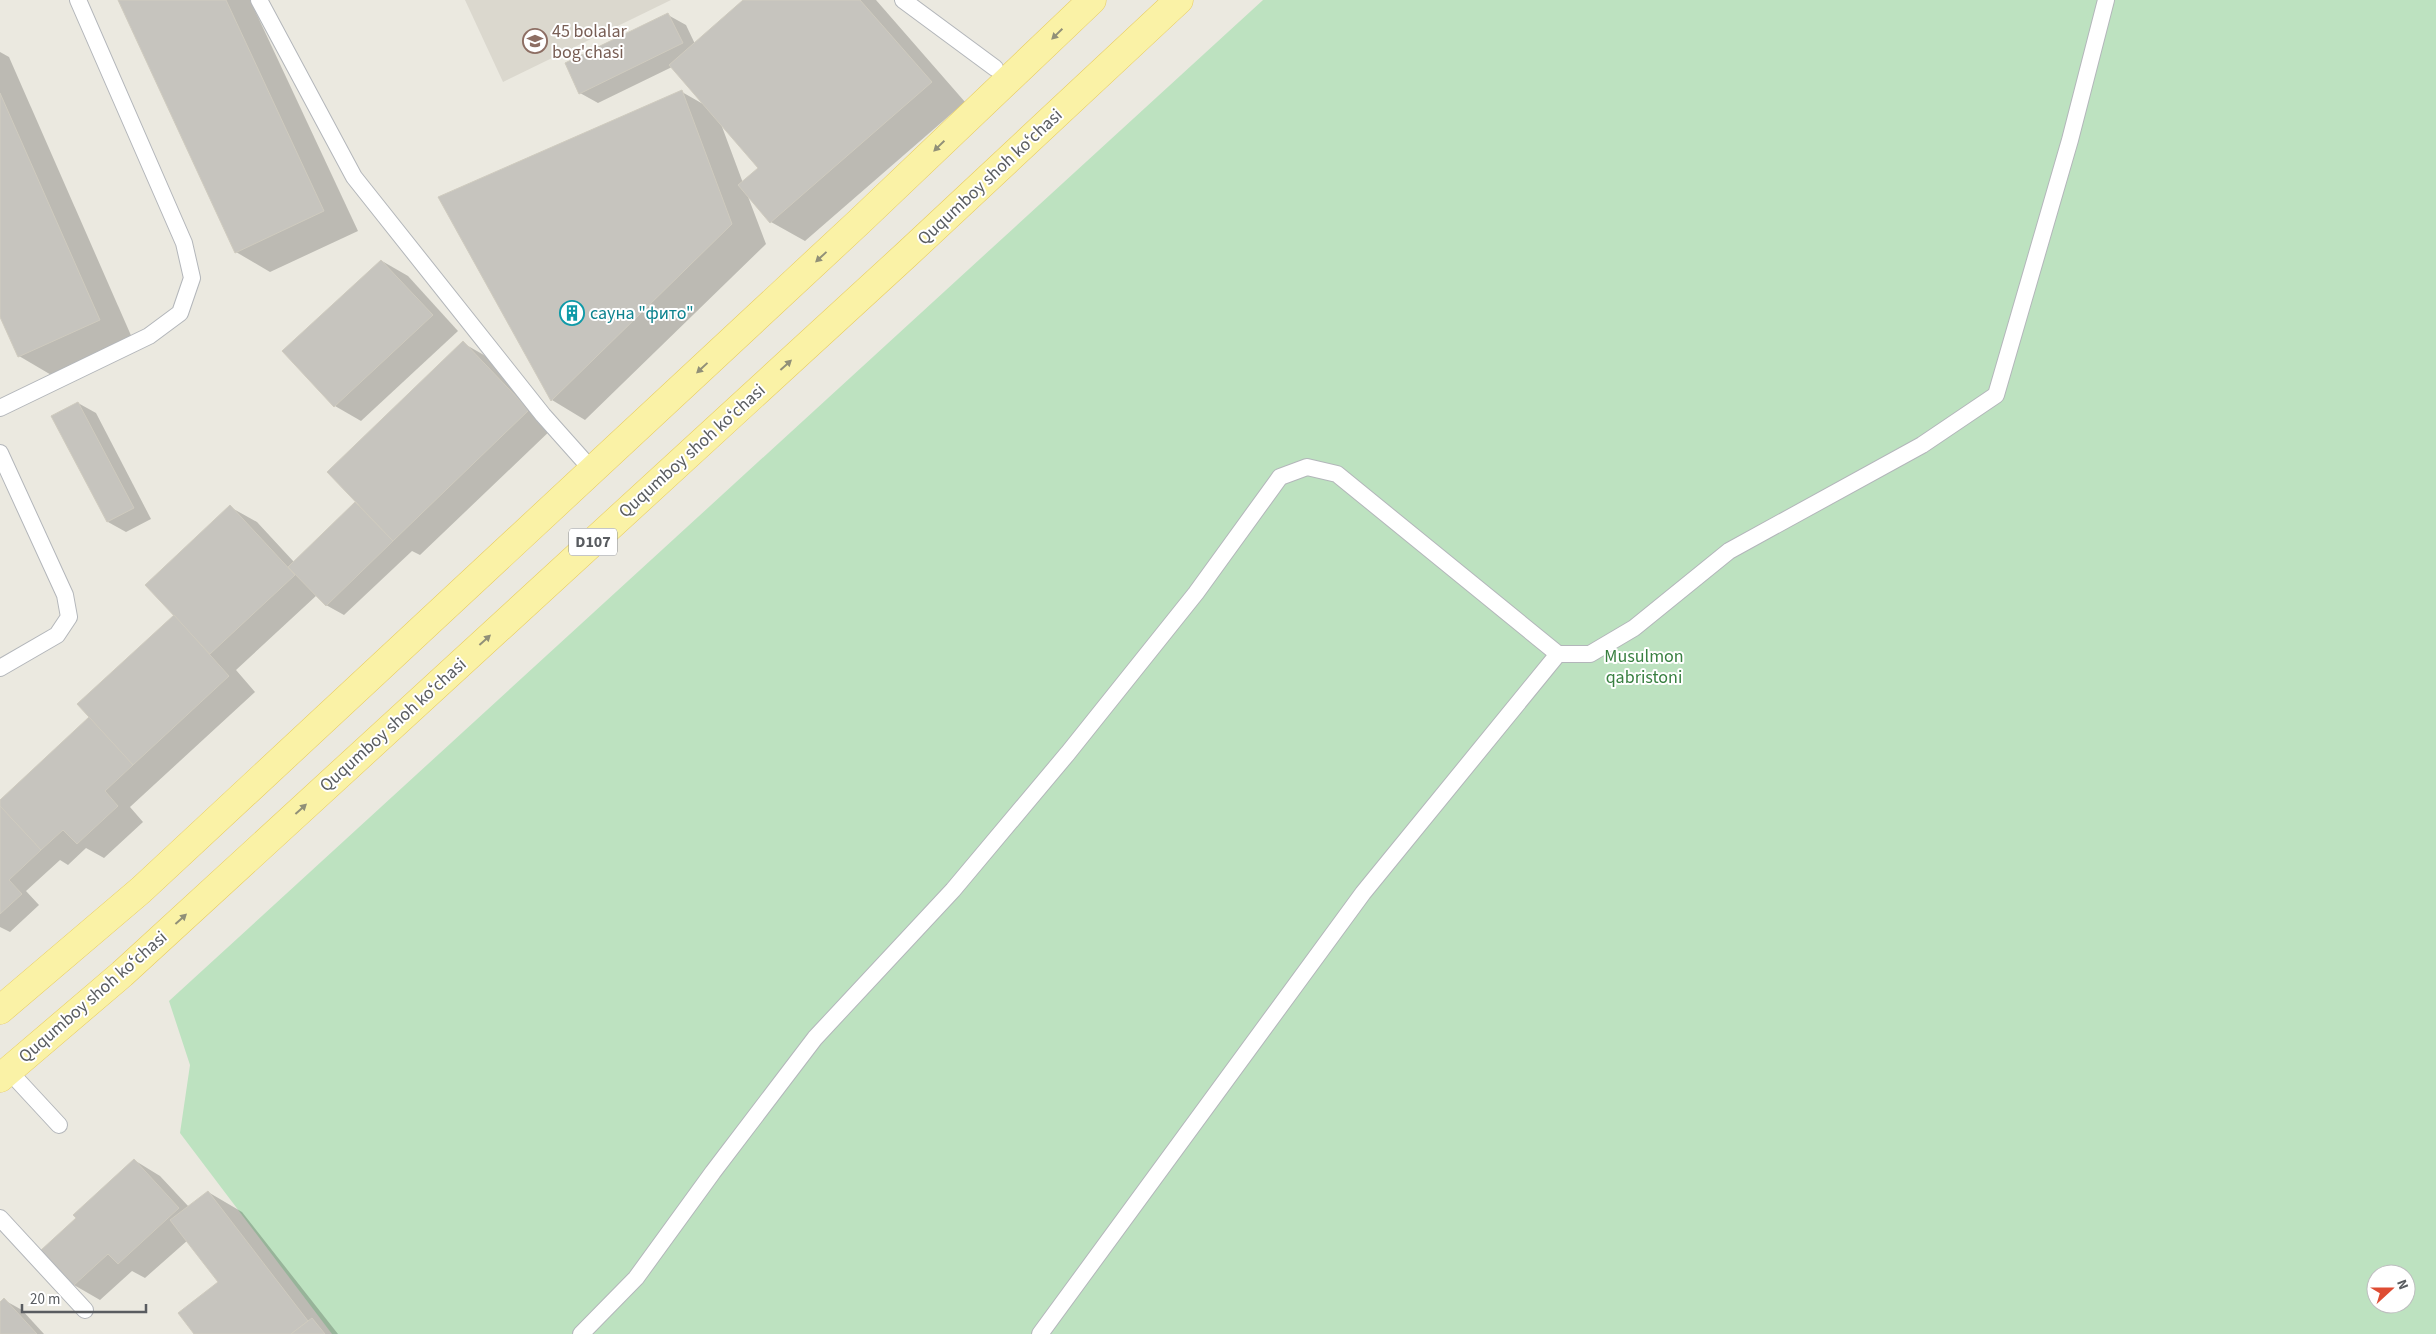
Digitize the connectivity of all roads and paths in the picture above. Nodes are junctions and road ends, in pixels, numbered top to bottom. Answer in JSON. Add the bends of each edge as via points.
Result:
{"nodes":[{"id":1,"x":78,"y":0,"type":"edge"},
{"id":2,"x":259,"y":0,"type":"edge"},
{"id":3,"x":903,"y":0,"type":"edge"},
{"id":4,"x":1092,"y":0,"type":"edge"},
{"id":5,"x":1179,"y":0,"type":"edge"},
{"id":6,"x":2106,"y":0,"type":"edge"},
{"id":7,"x":995,"y":68,"type":"dead end"},
{"id":8,"x":0,"y":408,"type":"edge"},
{"id":9,"x":0,"y":453,"type":"edge"},
{"id":10,"x":592,"y":470,"type":"junction"},
{"id":11,"x":1558,"y":654,"type":"junction"},
{"id":12,"x":0,"y":668,"type":"edge"},
{"id":13,"x":0,"y":1010,"type":"edge"},
{"id":14,"x":4,"y":1074,"type":"edge"},
{"id":15,"x":59,"y":1125,"type":"dead end"},
{"id":16,"x":0,"y":1218,"type":"edge"},
{"id":17,"x":85,"y":1310,"type":"dead end"},
{"id":18,"x":581,"y":1334,"type":"edge"},
{"id":19,"x":1040,"y":1334,"type":"edge"}],
"edges":[{"from":1,"to":8,"type":"lane","via":[[184,243],[192,278],[180,312],[149,336]]},
{"from":2,"to":10,"type":"lane","via":[[354,177],[543,415]]},
{"from":3,"to":7,"type":"lane"},
{"from":4,"to":10,"type":"main road","one_way":true},
{"from":14,"to":5,"type":"main road","name":"Ququmboy shoh koʻchasi","number":"D107","one_way":true,"via":[[166,934],[908,254]]},
{"from":6,"to":11,"type":"lane","via":[[2070,140],[1996,395],[1922,446],[1729,551],[1634,628],[1590,654]]},
{"from":9,"to":12,"type":"lane","via":[[65,595],[69,618],[57,635]]},
{"from":10,"to":13,"type":"main road","via":[[141,890]]},
{"from":11,"to":18,"type":"lane","via":[[1337,474],[1307,467],[1280,477],[1196,593],[1068,754],[953,890],[815,1038],[636,1278]]},
{"from":11,"to":19,"type":"lane","via":[[1363,893]]},
{"from":14,"to":15,"type":"lane"},
{"from":16,"to":17,"type":"lane"}]}
